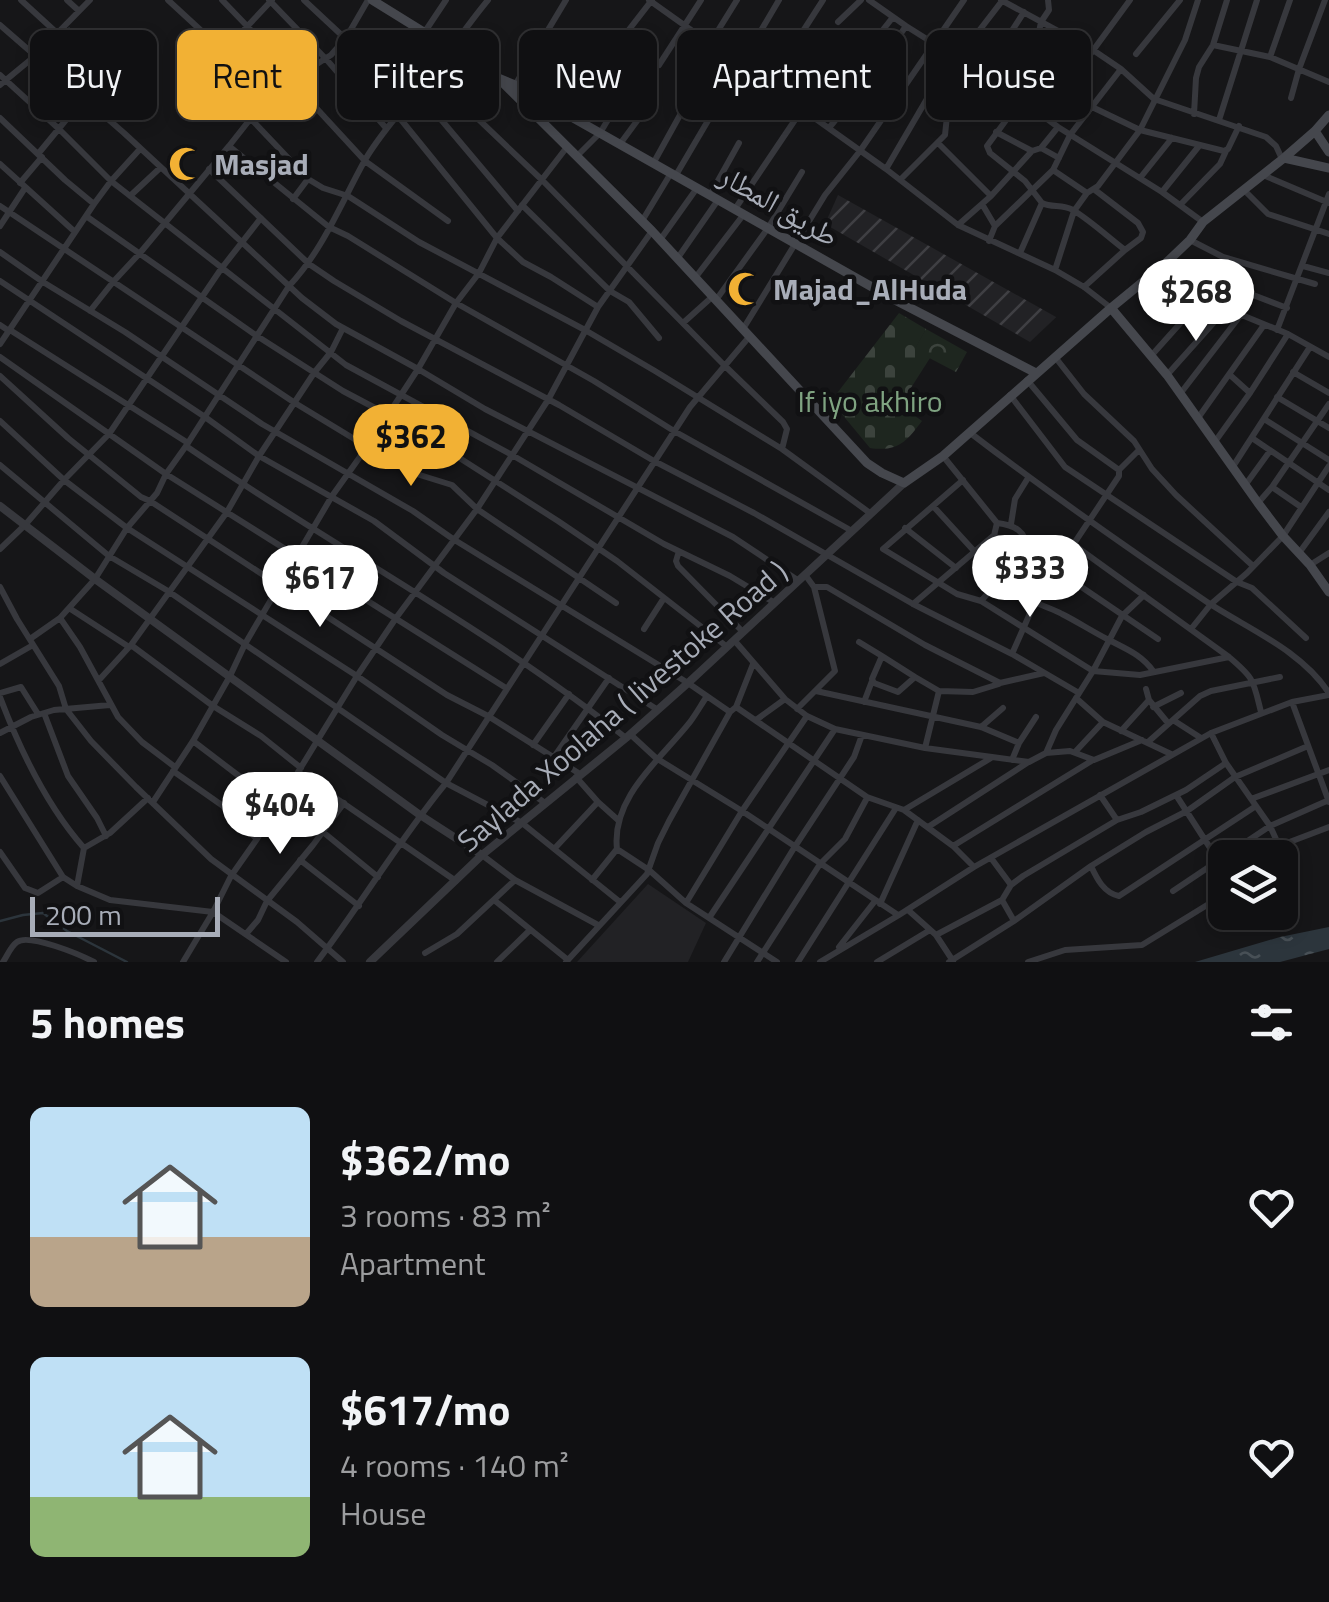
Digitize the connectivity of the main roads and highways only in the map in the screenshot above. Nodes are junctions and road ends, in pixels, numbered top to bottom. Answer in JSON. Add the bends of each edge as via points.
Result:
{"nodes":[{"id":1,"x":370,"y":0,"type":"edge"},
{"id":2,"x":389,"y":4,"type":"edge"},
{"id":3,"x":422,"y":30,"type":"edge"},
{"id":4,"x":499,"y":78,"type":"edge"},
{"id":5,"x":499,"y":79,"type":"edge"},
{"id":6,"x":1329,"y":115,"type":"edge"},
{"id":7,"x":1315,"y":131,"type":"junction"},
{"id":8,"x":1329,"y":152,"type":"edge"},
{"id":9,"x":1283,"y":158,"type":"junction"},
{"id":10,"x":1329,"y":168,"type":"edge"},
{"id":11,"x":1110,"y":308,"type":"junction"},
{"id":12,"x":1036,"y":373,"type":"junction"},
{"id":13,"x":1329,"y":592,"type":"edge"}],
"edges":[{"from":1,"to":2,"type":"main road","name":"طريق المطار"},
{"from":2,"to":3,"type":"main road","name":"طريق المطار"},
{"from":4,"to":12,"type":"main road","name":"طريق المطار"},
{"from":5,"to":12,"type":"main road","name":"طريق المطار","via":[[652,231],[867,463],[904,483]]},
{"from":6,"to":7,"type":"main road"},
{"from":7,"to":8,"type":"main road"},
{"from":7,"to":9,"type":"main road"},
{"from":9,"to":10,"type":"main road"},
{"from":9,"to":11,"type":"main road"},
{"from":11,"to":12,"type":"main road"},
{"from":11,"to":13,"type":"main road"}]}
